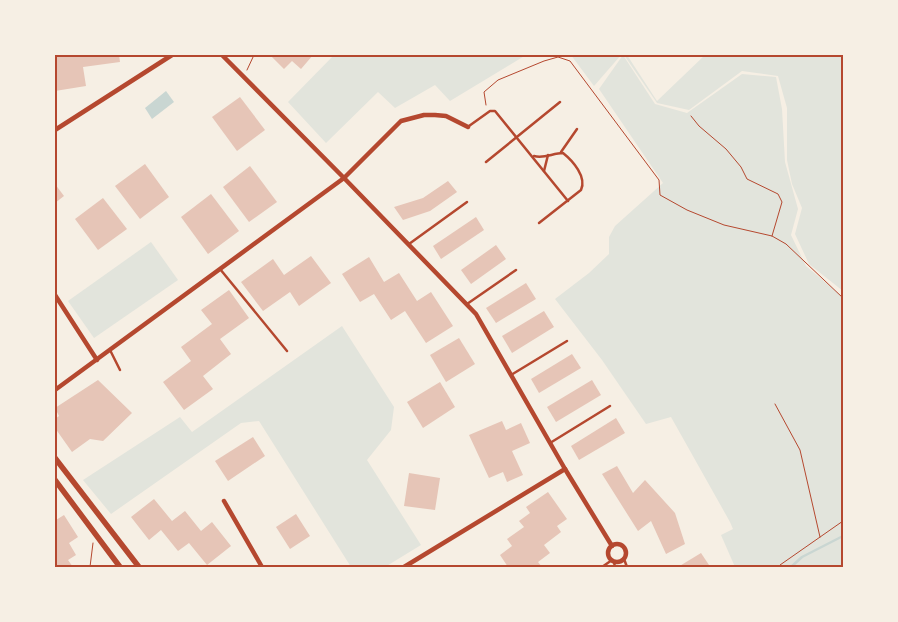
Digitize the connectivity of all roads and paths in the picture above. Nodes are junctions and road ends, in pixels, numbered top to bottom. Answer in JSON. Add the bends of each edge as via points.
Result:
{"nodes":[{"id":1,"x":172,"y":55,"type":"edge"},
{"id":2,"x":222,"y":55,"type":"edge"},
{"id":3,"x":254,"y":55,"type":"edge"},
{"id":4,"x":244,"y":77,"type":"junction"},
{"id":5,"x":560,"y":102,"type":"dead end"},
{"id":6,"x":488,"y":112,"type":"junction"},
{"id":7,"x":691,"y":116,"type":"dead end"},
{"id":8,"x":468,"y":127,"type":"joint"},
{"id":9,"x":577,"y":129,"type":"dead end"},
{"id":10,"x":55,"y":130,"type":"edge"},
{"id":11,"x":517,"y":137,"type":"junction"},
{"id":12,"x":561,"y":152,"type":"junction"},
{"id":13,"x":532,"y":155,"type":"junction"},
{"id":14,"x":548,"y":155,"type":"junction"},
{"id":15,"x":486,"y":162,"type":"dead end"},
{"id":16,"x":544,"y":170,"type":"junction"},
{"id":17,"x":344,"y":178,"type":"junction"},
{"id":18,"x":568,"y":201,"type":"junction"},
{"id":19,"x":467,"y":202,"type":"dead end"},
{"id":20,"x":540,"y":224,"type":"dead end"},
{"id":21,"x":772,"y":236,"type":"junction"},
{"id":22,"x":409,"y":244,"type":"junction"},
{"id":23,"x":220,"y":269,"type":"junction"},
{"id":24,"x":516,"y":270,"type":"dead end"},
{"id":25,"x":55,"y":295,"type":"edge"},
{"id":26,"x":843,"y":298,"type":"edge"},
{"id":27,"x":467,"y":304,"type":"junction"},
{"id":28,"x":567,"y":341,"type":"dead end"},
{"id":29,"x":110,"y":350,"type":"junction"},
{"id":30,"x":287,"y":351,"type":"dead end"},
{"id":31,"x":97,"y":360,"type":"junction"},
{"id":32,"x":120,"y":370,"type":"dead end"},
{"id":33,"x":511,"y":375,"type":"junction"},
{"id":34,"x":55,"y":390,"type":"edge"},
{"id":35,"x":775,"y":404,"type":"dead end"},
{"id":36,"x":610,"y":406,"type":"dead end"},
{"id":37,"x":550,"y":443,"type":"junction"},
{"id":38,"x":55,"y":458,"type":"edge"},
{"id":39,"x":565,"y":469,"type":"junction"},
{"id":40,"x":55,"y":480,"type":"edge"},
{"id":41,"x":224,"y":502,"type":"dead end"},
{"id":42,"x":843,"y":520,"type":"edge"},
{"id":43,"x":95,"y":533,"type":"junction"},
{"id":44,"x":820,"y":537,"type":"junction"},
{"id":45,"x":612,"y":546,"type":"junction"},
{"id":46,"x":624,"y":558,"type":"junction"},
{"id":47,"x":614,"y":563,"type":"edge"},
{"id":48,"x":780,"y":566,"type":"edge"},
{"id":49,"x":90,"y":567,"type":"edge"},
{"id":50,"x":120,"y":567,"type":"edge"},
{"id":51,"x":139,"y":567,"type":"edge"},
{"id":52,"x":262,"y":567,"type":"edge"},
{"id":53,"x":404,"y":567,"type":"edge"},
{"id":54,"x":602,"y":567,"type":"edge"},
{"id":55,"x":627,"y":567,"type":"edge"}],
"edges":[{"from":1,"to":10,"type":"street"},
{"from":2,"to":4,"type":"street"},
{"from":3,"to":4,"type":"path"},
{"from":4,"to":17,"type":"street"},
{"from":5,"to":11,"type":"lane"},
{"from":6,"to":8,"type":"lane"},
{"from":6,"to":11,"type":"lane","via":[[497,112]]},
{"from":6,"to":21,"type":"path","via":[[484,92],[498,80],[558,57],[570,61],[659,180],[660,195],[724,225]]},
{"from":7,"to":21,"type":"path","via":[[726,149],[747,179],[778,194],[782,202]]},
{"from":8,"to":17,"type":"street","via":[[446,116],[435,115],[401,121]]},
{"from":9,"to":12,"type":"lane"},
{"from":11,"to":13,"type":"lane"},
{"from":11,"to":15,"type":"lane"},
{"from":12,"to":14,"type":"lane"},
{"from":12,"to":18,"type":"lane","via":[[583,180],[581,190]]},
{"from":13,"to":14,"type":"lane","via":[[541,158]]},
{"from":13,"to":16,"type":"lane"},
{"from":14,"to":16,"type":"lane"},
{"from":16,"to":18,"type":"lane"},
{"from":17,"to":22,"type":"street"},
{"from":17,"to":23,"type":"street"},
{"from":18,"to":20,"type":"lane"},
{"from":19,"to":22,"type":"lane"},
{"from":21,"to":26,"type":"path","via":[[786,244]]},
{"from":22,"to":27,"type":"street"},
{"from":23,"to":29,"type":"street"},
{"from":23,"to":30,"type":"lane"},
{"from":24,"to":27,"type":"lane"},
{"from":25,"to":31,"type":"street"},
{"from":27,"to":33,"type":"street"},
{"from":28,"to":33,"type":"lane"},
{"from":29,"to":31,"type":"street"},
{"from":29,"to":32,"type":"lane"},
{"from":31,"to":34,"type":"street"},
{"from":33,"to":37,"type":"street"},
{"from":35,"to":44,"type":"path","via":[[800,450]]},
{"from":36,"to":37,"type":"lane"},
{"from":37,"to":39,"type":"street"},
{"from":38,"to":51,"type":"street"},
{"from":39,"to":45,"type":"street"},
{"from":39,"to":53,"type":"street"},
{"from":40,"to":43,"type":"street"},
{"from":41,"to":52,"type":"street"},
{"from":42,"to":44,"type":"path"},
{"from":43,"to":49,"type":"path"},
{"from":43,"to":50,"type":"street"},
{"from":44,"to":48,"type":"path"},
{"from":45,"to":46,"type":"street","via":[[622,546]]},
{"from":45,"to":47,"type":"street","via":[[608,553]]},
{"from":46,"to":47,"type":"street"},
{"from":46,"to":55,"type":"lane"},
{"from":47,"to":54,"type":"lane"}]}
